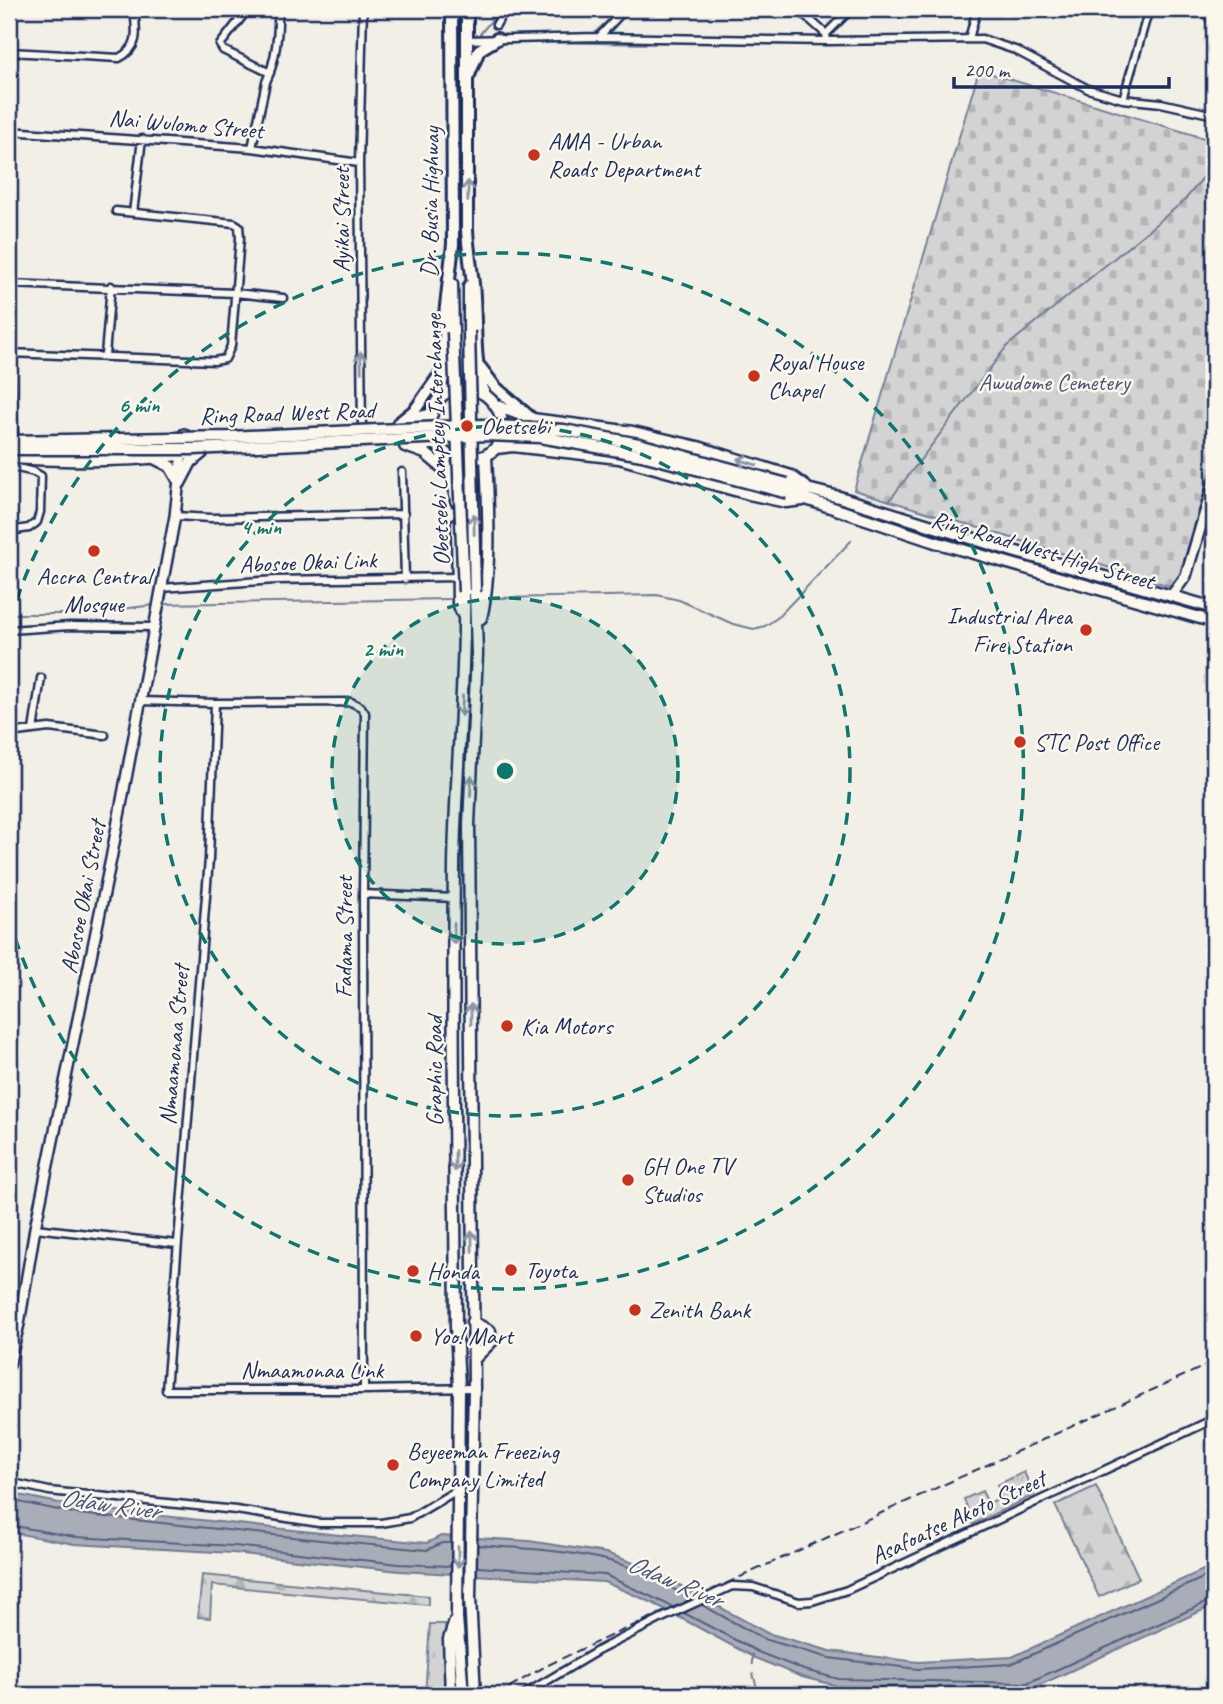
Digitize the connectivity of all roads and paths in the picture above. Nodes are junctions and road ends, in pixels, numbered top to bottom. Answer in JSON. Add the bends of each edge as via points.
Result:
{"nodes":[{"id":1,"x":11,"y":9,"type":"edge"},
{"id":2,"x":134,"y":9,"type":"edge"},
{"id":3,"x":248,"y":9,"type":"edge"},
{"id":4,"x":278,"y":9,"type":"edge"},
{"id":5,"x":363,"y":9,"type":"edge"},
{"id":6,"x":452,"y":9,"type":"edge"},
{"id":7,"x":459,"y":9,"type":"edge"},
{"id":8,"x":467,"y":9,"type":"edge"},
{"id":9,"x":505,"y":9,"type":"edge"},
{"id":10,"x":625,"y":9,"type":"edge"},
{"id":11,"x":798,"y":9,"type":"edge"},
{"id":12,"x":850,"y":9,"type":"edge"},
{"id":13,"x":977,"y":9,"type":"edge"},
{"id":14,"x":1149,"y":9,"type":"edge"},
{"id":15,"x":1208,"y":9,"type":"edge"},
{"id":16,"x":9,"y":25,"type":"edge"},
{"id":17,"x":496,"y":25,"type":"dead end"},
{"id":18,"x":1214,"y":27,"type":"edge"},
{"id":19,"x":599,"y":37,"type":"junction"},
{"id":20,"x":827,"y":37,"type":"junction"},
{"id":21,"x":497,"y":39,"type":"junction"},
{"id":22,"x":969,"y":39,"type":"junction"},
{"id":23,"x":466,"y":40,"type":"junction"},
{"id":24,"x":453,"y":49,"type":"junction"},
{"id":25,"x":10,"y":52,"type":"edge"},
{"id":26,"x":270,"y":73,"type":"junction"},
{"id":27,"x":9,"y":90,"type":"edge"},
{"id":28,"x":466,"y":92,"type":"junction"},
{"id":29,"x":1123,"y":99,"type":"junction"},
{"id":30,"x":1214,"y":115,"type":"edge"},
{"id":31,"x":9,"y":131,"type":"edge"},
{"id":32,"x":142,"y":139,"type":"junction"},
{"id":33,"x":252,"y":148,"type":"junction"},
{"id":34,"x":359,"y":163,"type":"junction"},
{"id":35,"x":116,"y":211,"type":"dead end"},
{"id":36,"x":133,"y":213,"type":"junction"},
{"id":37,"x":9,"y":219,"type":"edge"},
{"id":38,"x":452,"y":258,"type":"junction"},
{"id":39,"x":469,"y":260,"type":"junction"},
{"id":40,"x":11,"y":284,"type":"edge"},
{"id":41,"x":111,"y":286,"type":"junction"},
{"id":42,"x":235,"y":293,"type":"junction"},
{"id":43,"x":283,"y":298,"type":"dead end"},
{"id":44,"x":9,"y":353,"type":"edge"},
{"id":45,"x":105,"y":355,"type":"junction"},
{"id":46,"x":477,"y":361,"type":"junction"},
{"id":47,"x":445,"y":368,"type":"junction"},
{"id":48,"x":484,"y":393,"type":"junction"},
{"id":49,"x":439,"y":396,"type":"junction"},
{"id":50,"x":497,"y":406,"type":"junction"},
{"id":51,"x":432,"y":414,"type":"junction"},
{"id":52,"x":532,"y":419,"type":"junction"},
{"id":53,"x":399,"y":423,"type":"junction"},
{"id":54,"x":362,"y":430,"type":"junction"},
{"id":55,"x":486,"y":430,"type":"junction"},
{"id":56,"x":184,"y":434,"type":"junction"},
{"id":57,"x":10,"y":438,"type":"edge"},
{"id":58,"x":395,"y":442,"type":"junction"},
{"id":59,"x":229,"y":448,"type":"junction"},
{"id":60,"x":438,"y":448,"type":"junction"},
{"id":61,"x":496,"y":448,"type":"junction"},
{"id":62,"x":9,"y":449,"type":"edge"},
{"id":63,"x":205,"y":451,"type":"junction"},
{"id":64,"x":486,"y":455,"type":"junction"},
{"id":65,"x":181,"y":456,"type":"junction"},
{"id":66,"x":9,"y":458,"type":"edge"},
{"id":67,"x":154,"y":458,"type":"junction"},
{"id":68,"x":9,"y":466,"type":"edge"},
{"id":69,"x":402,"y":472,"type":"dead end"},
{"id":70,"x":452,"y":478,"type":"junction"},
{"id":71,"x":180,"y":482,"type":"junction"},
{"id":72,"x":1214,"y":482,"type":"edge"},
{"id":73,"x":807,"y":495,"type":"junction"},
{"id":74,"x":404,"y":514,"type":"junction"},
{"id":75,"x":175,"y":516,"type":"junction"},
{"id":76,"x":9,"y":531,"type":"edge"},
{"id":77,"x":1186,"y":576,"type":"junction"},
{"id":78,"x":456,"y":578,"type":"junction"},
{"id":79,"x":405,"y":579,"type":"junction"},
{"id":80,"x":161,"y":589,"type":"junction"},
{"id":81,"x":470,"y":592,"type":"junction"},
{"id":82,"x":1171,"y":596,"type":"junction"},
{"id":83,"x":1192,"y":601,"type":"junction"},
{"id":84,"x":1214,"y":608,"type":"edge"},
{"id":85,"x":470,"y":619,"type":"junction"},
{"id":86,"x":154,"y":622,"type":"junction"},
{"id":87,"x":1214,"y":622,"type":"edge"},
{"id":88,"x":9,"y":631,"type":"edge"},
{"id":89,"x":41,"y":678,"type":"dead end"},
{"id":90,"x":141,"y":701,"type":"junction"},
{"id":91,"x":215,"y":703,"type":"junction"},
{"id":92,"x":33,"y":730,"type":"junction"},
{"id":93,"x":9,"y":733,"type":"edge"},
{"id":94,"x":106,"y":735,"type":"dead end"},
{"id":95,"x":363,"y":894,"type":"junction"},
{"id":96,"x":454,"y":898,"type":"junction"},
{"id":97,"x":35,"y":1228,"type":"junction"},
{"id":98,"x":177,"y":1244,"type":"junction"},
{"id":99,"x":472,"y":1322,"type":"junction"},
{"id":100,"x":474,"y":1359,"type":"junction"},
{"id":101,"x":9,"y":1365,"type":"edge"},
{"id":102,"x":459,"y":1387,"type":"junction"},
{"id":103,"x":474,"y":1388,"type":"junction"},
{"id":104,"x":166,"y":1390,"type":"joint"},
{"id":105,"x":365,"y":1390,"type":"junction"},
{"id":106,"x":1214,"y":1419,"type":"edge"},
{"id":107,"x":9,"y":1482,"type":"edge"},
{"id":108,"x":459,"y":1489,"type":"junction"},
{"id":109,"x":457,"y":1617,"type":"junction"},
{"id":110,"x":471,"y":1637,"type":"junction"},
{"id":111,"x":451,"y":1695,"type":"edge"},
{"id":112,"x":463,"y":1695,"type":"edge"},
{"id":113,"x":477,"y":1695,"type":"edge"},
{"id":114,"x":523,"y":1695,"type":"edge"}],
"edges":[{"from":1,"to":16,"type":"street"},
{"from":2,"to":25,"type":"street","via":[[134,45],[119,58]]},
{"from":3,"to":26,"type":"street","via":[[220,45]]},
{"from":4,"to":26,"type":"street"},
{"from":5,"to":34,"type":"street","name":"Ayikai Street"},
{"from":6,"to":24,"type":"highway","name":"Dr. Busia Highway"},
{"from":7,"to":24,"type":"highway","via":[[459,39]]},
{"from":8,"to":23,"type":"highway","name":"Dr. Busia Highway"},
{"from":9,"to":17,"type":"street"},
{"from":10,"to":19,"type":"street"},
{"from":11,"to":20,"type":"street"},
{"from":12,"to":20,"type":"street"},
{"from":13,"to":22,"type":"street"},
{"from":14,"to":29,"type":"street"},
{"from":15,"to":18,"type":"street"},
{"from":16,"to":25,"type":"street"},
{"from":19,"to":20,"type":"street"},
{"from":19,"to":21,"type":"street"},
{"from":20,"to":22,"type":"street"},
{"from":21,"to":23,"type":"street"},
{"from":21,"to":28,"type":"highway","via":[[479,50]]},
{"from":22,"to":29,"type":"street","via":[[992,41],[1079,86]]},
{"from":23,"to":28,"type":"highway","name":"Dr. Busia Highway"},
{"from":24,"to":38,"type":"highway","name":"Dr. Busia Highway"},
{"from":25,"to":27,"type":"street"},
{"from":26,"to":33,"type":"street"},
{"from":39,"to":28,"type":"highway","name":"Dr. Busia Highway","one_way":true},
{"from":29,"to":30,"type":"street"},
{"from":31,"to":32,"type":"street","name":"Nai Wulomo Street"},
{"from":32,"to":33,"type":"street","name":"Nai Wulomo Street"},
{"from":32,"to":36,"type":"street"},
{"from":33,"to":34,"type":"street","name":"Nai Wulomo Street"},
{"from":54,"to":34,"type":"street","name":"Ayikai Street","one_way":true},
{"from":35,"to":36,"type":"street"},
{"from":36,"to":42,"type":"street","via":[[239,226]]},
{"from":37,"to":40,"type":"street"},
{"from":38,"to":47,"type":"highway","name":"Dr. Busia Highway"},
{"from":38,"to":81,"type":"main road","name":"Obetsebi Lamptey Interchange","bridge":true},
{"from":39,"to":46,"type":"highway","name":"Dr. Busia Highway"},
{"from":81,"to":39,"type":"main road","name":"Obetsebi Lamptey Interchange","one_way":true,"bridge":true},
{"from":40,"to":41,"type":"street"},
{"from":40,"to":44,"type":"street"},
{"from":41,"to":42,"type":"street"},
{"from":41,"to":45,"type":"street"},
{"from":42,"to":43,"type":"street"},
{"from":42,"to":45,"type":"street","via":[[231,346],[225,359]]},
{"from":44,"to":45,"type":"street"},
{"from":44,"to":57,"type":"street"},
{"from":46,"to":48,"type":"highway","name":"Dr. Busia Highway"},
{"from":46,"to":52,"type":"highway","via":[[495,387]]},
{"from":47,"to":49,"type":"highway","name":"Dr. Busia Highway"},
{"from":47,"to":53,"type":"highway","via":[[415,410]]},
{"from":48,"to":49,"type":"main road","via":[[464,387]]},
{"from":48,"to":50,"type":"main road"},
{"from":49,"to":51,"type":"main road"},
{"from":50,"to":52,"type":"main road"},
{"from":50,"to":61,"type":"main road","via":[[503,428]]},
{"from":51,"to":53,"type":"main road","name":"Ring Road West Road"},
{"from":51,"to":60,"type":"main road"},
{"from":73,"to":52,"type":"main road","one_way":true,"via":[[791,476],[672,441]]},
{"from":53,"to":54,"type":"main road","name":"Ring Road West Road"},
{"from":54,"to":56,"type":"main road","name":"Ring Road West Road"},
{"from":55,"to":57,"type":"main road","name":"Ring Road West Road","bridge":true},
{"from":55,"to":59,"type":"main road","name":"Ring Road West Road","bridge":true},
{"from":55,"to":73,"type":"main road","bridge":true,"via":[[626,452]]},
{"from":56,"to":57,"type":"main road","name":"Ring Road West Road"},
{"from":56,"to":65,"type":"street","name":"Abosoe Okai Street"},
{"from":58,"to":59,"type":"main road","name":"Ring Road West Road"},
{"from":58,"to":60,"type":"main road","name":"Ring Road West Road"},
{"from":58,"to":70,"type":"main road","via":[[425,453]]},
{"from":59,"to":62,"type":"main road","name":"Ring Road West Road","bridge":true},
{"from":59,"to":63,"type":"main road","name":"Ring Road West Road"},
{"from":60,"to":64,"type":"main road","via":[[463,459]]},
{"from":60,"to":70,"type":"main road","name":"Graphic Road"},
{"from":61,"to":64,"type":"main road"},
{"from":61,"to":73,"type":"main road","via":[[619,458],[786,502]]},
{"from":63,"to":65,"type":"main road","name":"Ring Road West Road"},
{"from":63,"to":71,"type":"main road","via":[[191,462]]},
{"from":64,"to":85,"type":"main road","name":"Graphic Road","via":[[485,582],[481,618]]},
{"from":65,"to":67,"type":"main road","name":"Ring Road West Road"},
{"from":65,"to":71,"type":"street","name":"Abosoe Okai Street"},
{"from":66,"to":67,"type":"main road","name":"Ring Road West Road"},
{"from":67,"to":71,"type":"main road","via":[[170,466]]},
{"from":68,"to":76,"type":"street","via":[[41,476],[37,522]]},
{"from":69,"to":74,"type":"street"},
{"from":70,"to":78,"type":"main road","name":"Graphic Road","via":[[457,507]]},
{"from":71,"to":75,"type":"street","name":"Abosoe Okai Street"},
{"from":72,"to":77,"type":"street"},
{"from":73,"to":82,"type":"main road","name":"Ring Road West High Street","via":[[850,500]]},
{"from":73,"to":87,"type":"main road","name":"Ring Road West High Street","via":[[935,542]]},
{"from":74,"to":75,"type":"street"},
{"from":74,"to":79,"type":"street"},
{"from":75,"to":80,"type":"street","name":"Abosoe Okai Street"},
{"from":77,"to":82,"type":"street"},
{"from":77,"to":83,"type":"street"},
{"from":78,"to":79,"type":"street","name":"Abosoe Okai Link"},
{"from":78,"to":85,"type":"main road","name":"Graphic Road","via":[[458,603]]},
{"from":79,"to":80,"type":"street","name":"Abosoe Okai Link","via":[[276,580]]},
{"from":80,"to":86,"type":"street","name":"Abosoe Okai Street"},
{"from":81,"to":85,"type":"main road","name":"Obetsebi Lamptey Interchange"},
{"from":82,"to":83,"type":"main road","name":"Ring Road West High Street"},
{"from":83,"to":84,"type":"main road","name":"Ring Road West High Street"},
{"from":85,"to":96,"type":"main road","name":"Graphic Road","one_way":true,"via":[[456,790]]},
{"from":99,"to":85,"type":"main road","name":"Graphic Road","one_way":true,"via":[[469,824],[477,654]]},
{"from":86,"to":88,"type":"street"},
{"from":86,"to":90,"type":"street","name":"Abosoe Okai Street"},
{"from":89,"to":92,"type":"street"},
{"from":90,"to":91,"type":"street","name":"Fadama Street"},
{"from":90,"to":97,"type":"street","name":"Abosoe Okai Street"},
{"from":91,"to":95,"type":"street","name":"Fadama Street","via":[[351,702],[361,707],[366,717]]},
{"from":91,"to":98,"type":"street","name":"Nmaamonaa Street","via":[[209,859]]},
{"from":92,"to":93,"type":"street"},
{"from":92,"to":94,"type":"street"},
{"from":95,"to":96,"type":"street"},
{"from":95,"to":105,"type":"street","name":"Fadama Street"},
{"from":96,"to":102,"type":"main road","name":"Graphic Road","one_way":true},
{"from":97,"to":98,"type":"street"},
{"from":97,"to":101,"type":"street","name":"Abosoe Okai Street"},
{"from":98,"to":104,"type":"street","name":"Nmaamonaa Street"},
{"from":99,"to":100,"type":"main road","name":"Graphic Road"},
{"from":99,"to":100,"type":"main road","via":[[491,1335]]},
{"from":100,"to":103,"type":"main road","name":"Graphic Road"},
{"from":102,"to":103,"type":"street","name":"Nmaamonaa Link"},
{"from":102,"to":105,"type":"street","name":"Nmaamonaa Link"},
{"from":102,"to":108,"type":"main road","name":"Graphic Road"},
{"from":103,"to":110,"type":"main road","name":"Graphic Road"},
{"from":104,"to":105,"type":"street","name":"Nmaamonaa Link"},
{"from":106,"to":114,"type":"street","name":"Asafoatse Akoto Street","via":[[847,1590],[799,1602],[753,1587],[732,1586],[598,1650]]},
{"from":107,"to":108,"type":"street","via":[[48,1491],[319,1523],[410,1518]]},
{"from":108,"to":109,"type":"main road","name":"Graphic Road","one_way":true},
{"from":109,"to":111,"type":"main road","via":[[449,1639]]},
{"from":109,"to":112,"type":"main road","name":"Graphic Road"},
{"from":110,"to":113,"type":"main road"},
{"from":110,"to":113,"type":"main road","name":"Graphic Road"}]}
